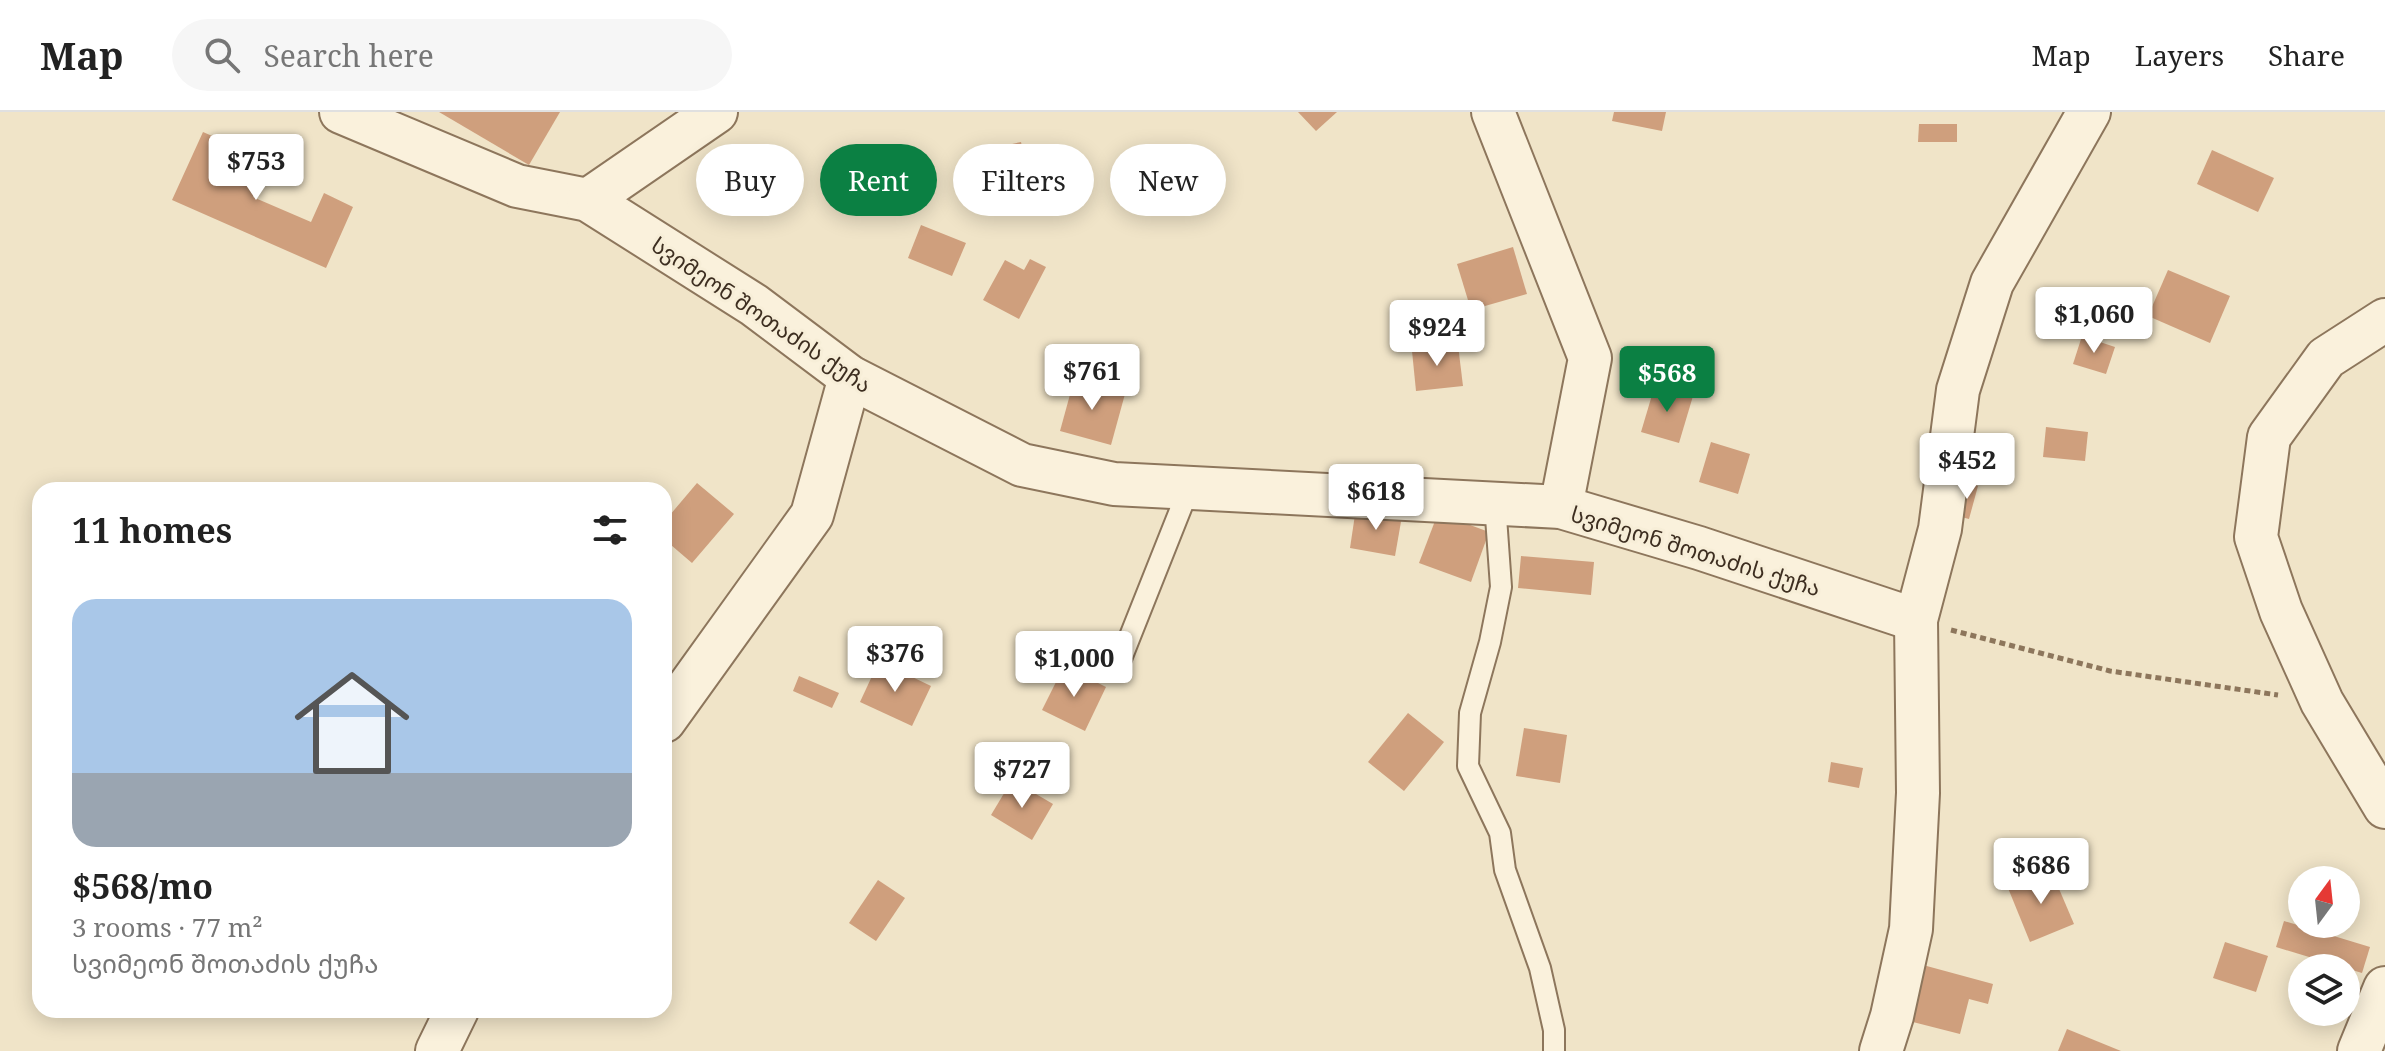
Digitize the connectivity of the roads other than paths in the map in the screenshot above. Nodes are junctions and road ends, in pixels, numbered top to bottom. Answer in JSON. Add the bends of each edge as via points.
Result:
{"nodes":[{"id":1,"x":341,"y":112,"type":"edge"},
{"id":2,"x":716,"y":112,"type":"edge"},
{"id":3,"x":1493,"y":112,"type":"edge"},
{"id":4,"x":2089,"y":112,"type":"edge"},
{"id":5,"x":588,"y":200,"type":"junction"},
{"id":6,"x":2385,"y":320,"type":"edge"},
{"id":7,"x":850,"y":377,"type":"junction"},
{"id":8,"x":1189,"y":488,"type":"junction"},
{"id":9,"x":1495,"y":503,"type":"junction"},
{"id":10,"x":1561,"y":507,"type":"junction"},
{"id":11,"x":1916,"y":620,"type":"junction"},
{"id":12,"x":1117,"y":669,"type":"dead end"},
{"id":13,"x":672,"y":710,"type":"edge"},
{"id":14,"x":2385,"y":807,"type":"edge"},
{"id":15,"x":2385,"y":988,"type":"edge"},
{"id":16,"x":453,"y":1018,"type":"edge"},
{"id":17,"x":437,"y":1051,"type":"edge"},
{"id":18,"x":1554,"y":1051,"type":"edge"},
{"id":19,"x":1881,"y":1051,"type":"edge"},
{"id":20,"x":2359,"y":1051,"type":"edge"}],
"edges":[{"from":1,"to":5,"type":"street","via":[[517,186]]},
{"from":2,"to":5,"type":"street"},
{"from":3,"to":10,"type":"street","via":[[1590,358]]},
{"from":4,"to":11,"type":"street","via":[[1992,283],[1958,390],[1940,529]]},
{"from":5,"to":7,"type":"street","name":"სვიმეონ შოთაძის ქუჩა","via":[[754,305]]},
{"from":6,"to":14,"type":"street","via":[[2326,358],[2269,437],[2256,537],[2281,611],[2322,702]]},
{"from":7,"to":8,"type":"street","name":"სვიმეონ შოთაძის ქუჩა","via":[[1022,465],[1114,484]]},
{"from":7,"to":13,"type":"street","via":[[812,515]]},
{"from":8,"to":9,"type":"street","name":"სვიმეონ შოთაძის ქუჩა"},
{"from":8,"to":12,"type":"lane"},
{"from":9,"to":10,"type":"street","name":"სვიმეონ შოთაძის ქუჩა"},
{"from":9,"to":18,"type":"lane","via":[[1501,587],[1470,713],[1468,766],[1500,833],[1505,870],[1540,968]]},
{"from":10,"to":11,"type":"street","name":"სვიმეონ შოთაძის ქუჩა"},
{"from":11,"to":19,"type":"street","via":[[1918,793],[1911,929]]},
{"from":15,"to":20,"type":"street"},
{"from":16,"to":17,"type":"street"}]}
